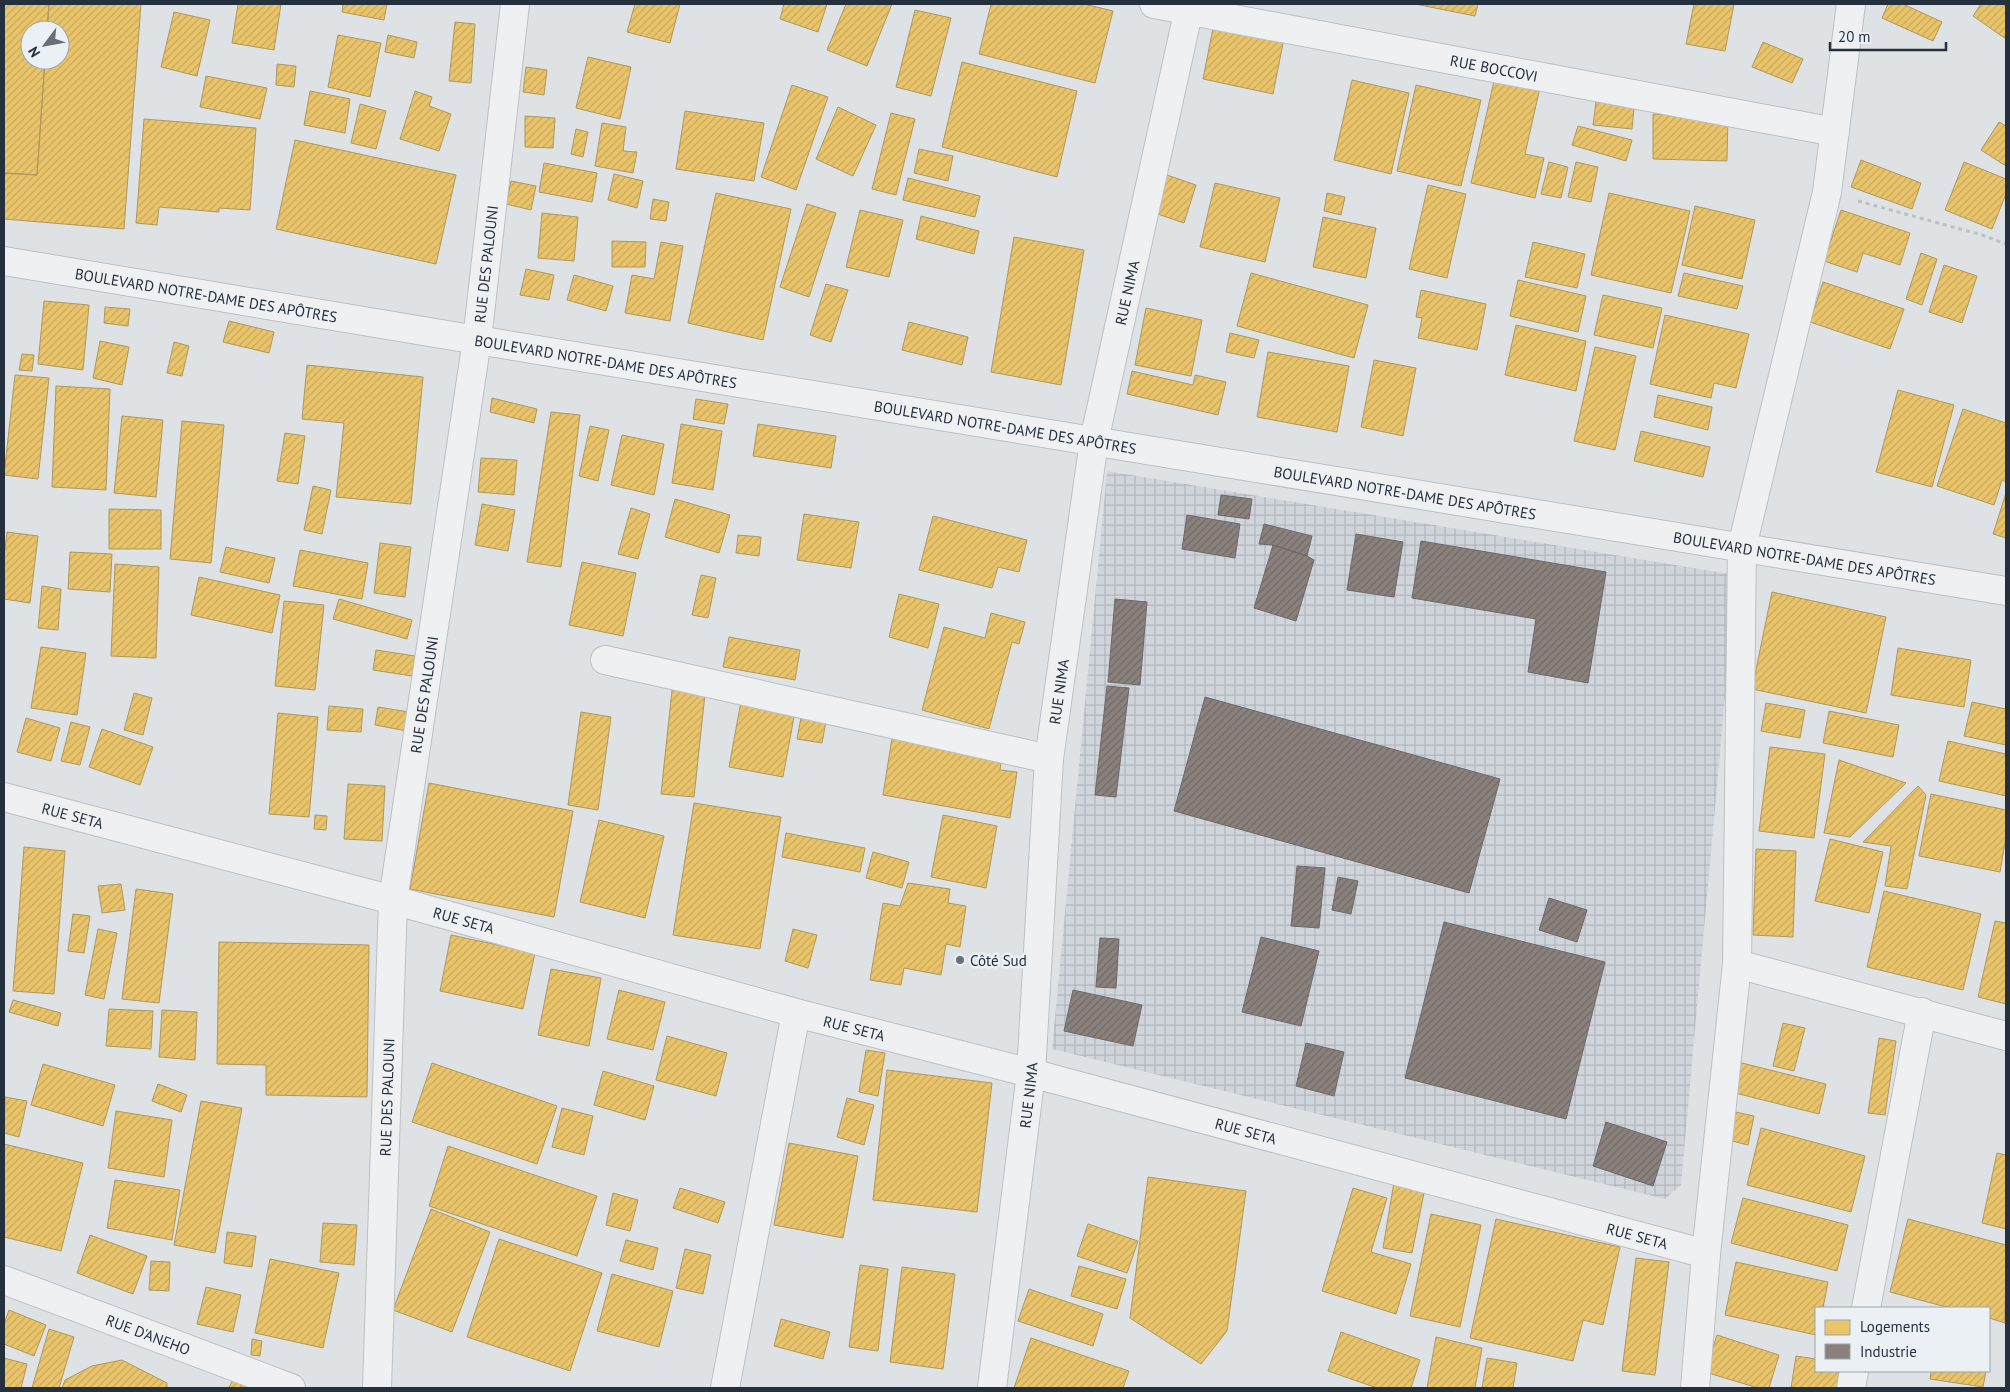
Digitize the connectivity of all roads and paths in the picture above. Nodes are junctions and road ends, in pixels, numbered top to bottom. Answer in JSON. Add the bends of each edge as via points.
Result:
{"nodes":[{"id":1,"x":515,"y":4,"type":"edge"},
{"id":2,"x":1154,"y":4,"type":"edge"},
{"id":3,"x":1851,"y":4,"type":"edge"},
{"id":4,"x":1189,"y":7,"type":"edge"},
{"id":5,"x":1834,"y":132,"type":"junction"},
{"id":6,"x":1826,"y":192,"type":"junction"},
{"id":7,"x":2006,"y":244,"type":"edge"},
{"id":8,"x":4,"y":261,"type":"edge"},
{"id":9,"x":477,"y":340,"type":"junction"},
{"id":10,"x":1094,"y":441,"type":"junction"},
{"id":11,"x":1742,"y":548,"type":"junction"},
{"id":12,"x":2006,"y":591,"type":"edge"},
{"id":13,"x":605,"y":660,"type":"dead end"},
{"id":14,"x":1049,"y":759,"type":"junction"},
{"id":15,"x":4,"y":797,"type":"edge"},
{"id":16,"x":392,"y":900,"type":"junction"},
{"id":17,"x":1738,"y":964,"type":"junction"},
{"id":18,"x":1922,"y":1012,"type":"junction"},
{"id":19,"x":796,"y":1013,"type":"junction"},
{"id":20,"x":2006,"y":1036,"type":"edge"},
{"id":21,"x":1031,"y":1073,"type":"junction"},
{"id":22,"x":1706,"y":1254,"type":"junction"},
{"id":23,"x":4,"y":1280,"type":"edge"},
{"id":24,"x":1866,"y":1307,"type":"edge"},
{"id":25,"x":1854,"y":1372,"type":"edge"},
{"id":26,"x":291,"y":1388,"type":"edge"},
{"id":27,"x":377,"y":1388,"type":"edge"},
{"id":28,"x":725,"y":1388,"type":"edge"},
{"id":29,"x":992,"y":1388,"type":"edge"},
{"id":30,"x":1695,"y":1388,"type":"edge"},
{"id":31,"x":1851,"y":1388,"type":"edge"}],
"edges":[{"from":1,"to":9,"type":"street","name":"RUE DES PALOUNI"},
{"from":2,"to":4,"type":"street","name":"RUE BOCCOVI"},
{"from":3,"to":5,"type":"street"},
{"from":4,"to":5,"type":"street","name":"RUE BOCCOVI"},
{"from":4,"to":10,"type":"street","name":"RUE NIMA"},
{"from":5,"to":6,"type":"street"},
{"from":6,"to":7,"type":"path"},
{"from":6,"to":11,"type":"street"},
{"from":8,"to":9,"type":"street","name":"BOULEVARD NOTRE-DAME DES APÔTRES"},
{"from":9,"to":10,"type":"street","name":"BOULEVARD NOTRE-DAME DES APÔTRES"},
{"from":9,"to":16,"type":"street","name":"RUE DES PALOUNI"},
{"from":10,"to":11,"type":"street","name":"BOULEVARD NOTRE-DAME DES APÔTRES"},
{"from":10,"to":14,"type":"street","name":"RUE NIMA"},
{"from":11,"to":12,"type":"street","name":"BOULEVARD NOTRE-DAME DES APÔTRES"},
{"from":11,"to":17,"type":"street"},
{"from":13,"to":14,"type":"street"},
{"from":14,"to":21,"type":"street","name":"RUE NIMA"},
{"from":15,"to":16,"type":"street","name":"RUE SETA"},
{"from":16,"to":19,"type":"street","name":"RUE SETA"},
{"from":16,"to":27,"type":"street","name":"RUE DES PALOUNI"},
{"from":17,"to":18,"type":"street"},
{"from":17,"to":22,"type":"street"},
{"from":18,"to":20,"type":"street"},
{"from":18,"to":24,"type":"street"},
{"from":19,"to":21,"type":"street","name":"RUE SETA"},
{"from":19,"to":28,"type":"street"},
{"from":21,"to":22,"type":"street","name":"RUE SETA"},
{"from":21,"to":29,"type":"street","name":"RUE NIMA"},
{"from":22,"to":30,"type":"street"},
{"from":23,"to":26,"type":"street","name":"RUE D'ANEHO"},
{"from":25,"to":31,"type":"street"}]}
